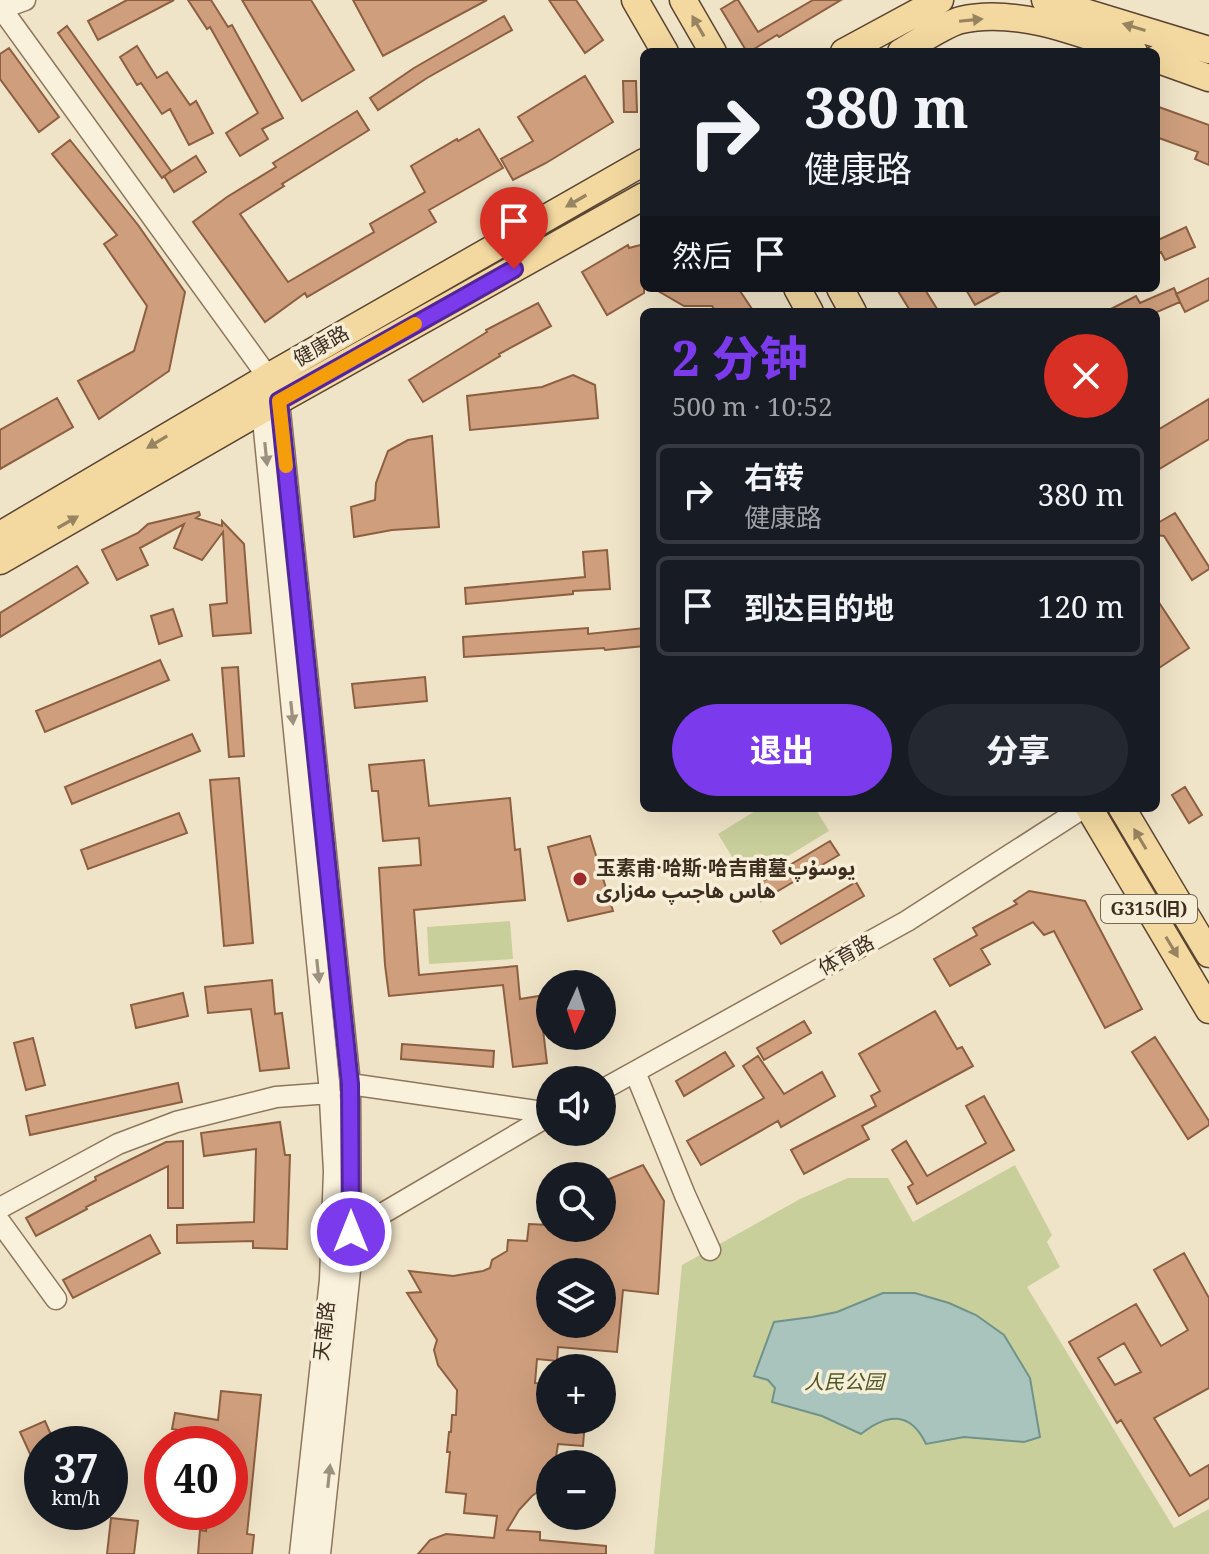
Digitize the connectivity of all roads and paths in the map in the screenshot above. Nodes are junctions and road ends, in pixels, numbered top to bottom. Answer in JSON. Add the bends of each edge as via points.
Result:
{"nodes":[{"id":1,"x":25,"y":0,"type":"edge"},
{"id":2,"x":635,"y":0,"type":"edge"},
{"id":3,"x":683,"y":0,"type":"edge"},
{"id":4,"x":940,"y":0,"type":"edge"},
{"id":5,"x":1045,"y":0,"type":"edge"},
{"id":6,"x":1,"y":9,"type":"edge"},
{"id":7,"x":663,"y":48,"type":"edge"},
{"id":8,"x":711,"y":48,"type":"edge"},
{"id":9,"x":851,"y":48,"type":"edge"},
{"id":10,"x":908,"y":48,"type":"edge"},
{"id":11,"x":1122,"y":48,"type":"edge"},
{"id":12,"x":1209,"y":50,"type":"edge"},
{"id":13,"x":1160,"y":60,"type":"edge"},
{"id":14,"x":1209,"y":78,"type":"edge"},
{"id":15,"x":640,"y":164,"type":"edge"},
{"id":16,"x":640,"y":198,"type":"edge"},
{"id":17,"x":268,"y":377,"type":"junction"},
{"id":18,"x":271,"y":405,"type":"junction"},
{"id":19,"x":0,"y":535,"type":"edge"},
{"id":20,"x":0,"y":561,"type":"edge"},
{"id":21,"x":1080,"y":812,"type":"edge"},
{"id":22,"x":1088,"y":812,"type":"edge"},
{"id":23,"x":1124,"y":812,"type":"edge"},
{"id":24,"x":1209,"y":954,"type":"edge"},
{"id":25,"x":1209,"y":1010,"type":"edge"},
{"id":26,"x":635,"y":1072,"type":"junction"},
{"id":27,"x":616,"y":1082,"type":"edge"},
{"id":28,"x":350,"y":1084,"type":"junction"},
{"id":29,"x":330,"y":1093,"type":"junction"},
{"id":30,"x":536,"y":1112,"type":"edge"},
{"id":31,"x":536,"y":1122,"type":"edge"},
{"id":32,"x":0,"y":1208,"type":"edge"},
{"id":33,"x":0,"y":1222,"type":"edge"},
{"id":34,"x":351,"y":1232,"type":"junction"},
{"id":35,"x":710,"y":1250,"type":"dead end"},
{"id":36,"x":56,"y":1299,"type":"dead end"},
{"id":37,"x":300,"y":1554,"type":"edge"},
{"id":38,"x":320,"y":1554,"type":"edge"}],
"edges":[{"from":1,"to":6,"type":"street"},
{"from":2,"to":7,"type":"main road"},
{"from":8,"to":3,"type":"main road","one_way":true},
{"from":4,"to":9,"type":"main road"},
{"from":12,"to":5,"type":"main road","one_way":true},
{"from":6,"to":17,"type":"street"},
{"from":10,"to":11,"type":"main road","one_way":true,"via":[[959,20],[1009,16]]},
{"from":13,"to":14,"type":"main road"},
{"from":15,"to":17,"type":"main road","name":"健康路","one_way":true},
{"from":16,"to":18,"type":"main road","name":"健康路"},
{"from":17,"to":18,"type":"street","name":"天南路"},
{"from":17,"to":19,"type":"main road","name":"健康路","one_way":true},
{"from":20,"to":18,"type":"main road","name":"健康路","one_way":true},
{"from":18,"to":28,"type":"street","name":"天南路"},
{"from":18,"to":29,"type":"street","name":"天南路","one_way":true},
{"from":21,"to":26,"type":"street","name":"体育路","via":[[907,921]]},
{"from":22,"to":25,"type":"main road","number":"G315(旧)","one_way":true},
{"from":24,"to":23,"type":"main road","number":"G315(旧)","one_way":true},
{"from":26,"to":27,"type":"street","name":"体育路"},
{"from":26,"to":35,"type":"street"},
{"from":28,"to":30,"type":"street"},
{"from":28,"to":34,"type":"street","name":"天南路"},
{"from":29,"to":32,"type":"street","via":[[276,1097],[176,1122],[118,1144]]},
{"from":29,"to":37,"type":"street","name":"天南路","via":[[330,1280]]},
{"from":31,"to":34,"type":"street"},
{"from":33,"to":36,"type":"street"},
{"from":38,"to":34,"type":"street","name":"天南路","one_way":true}]}
